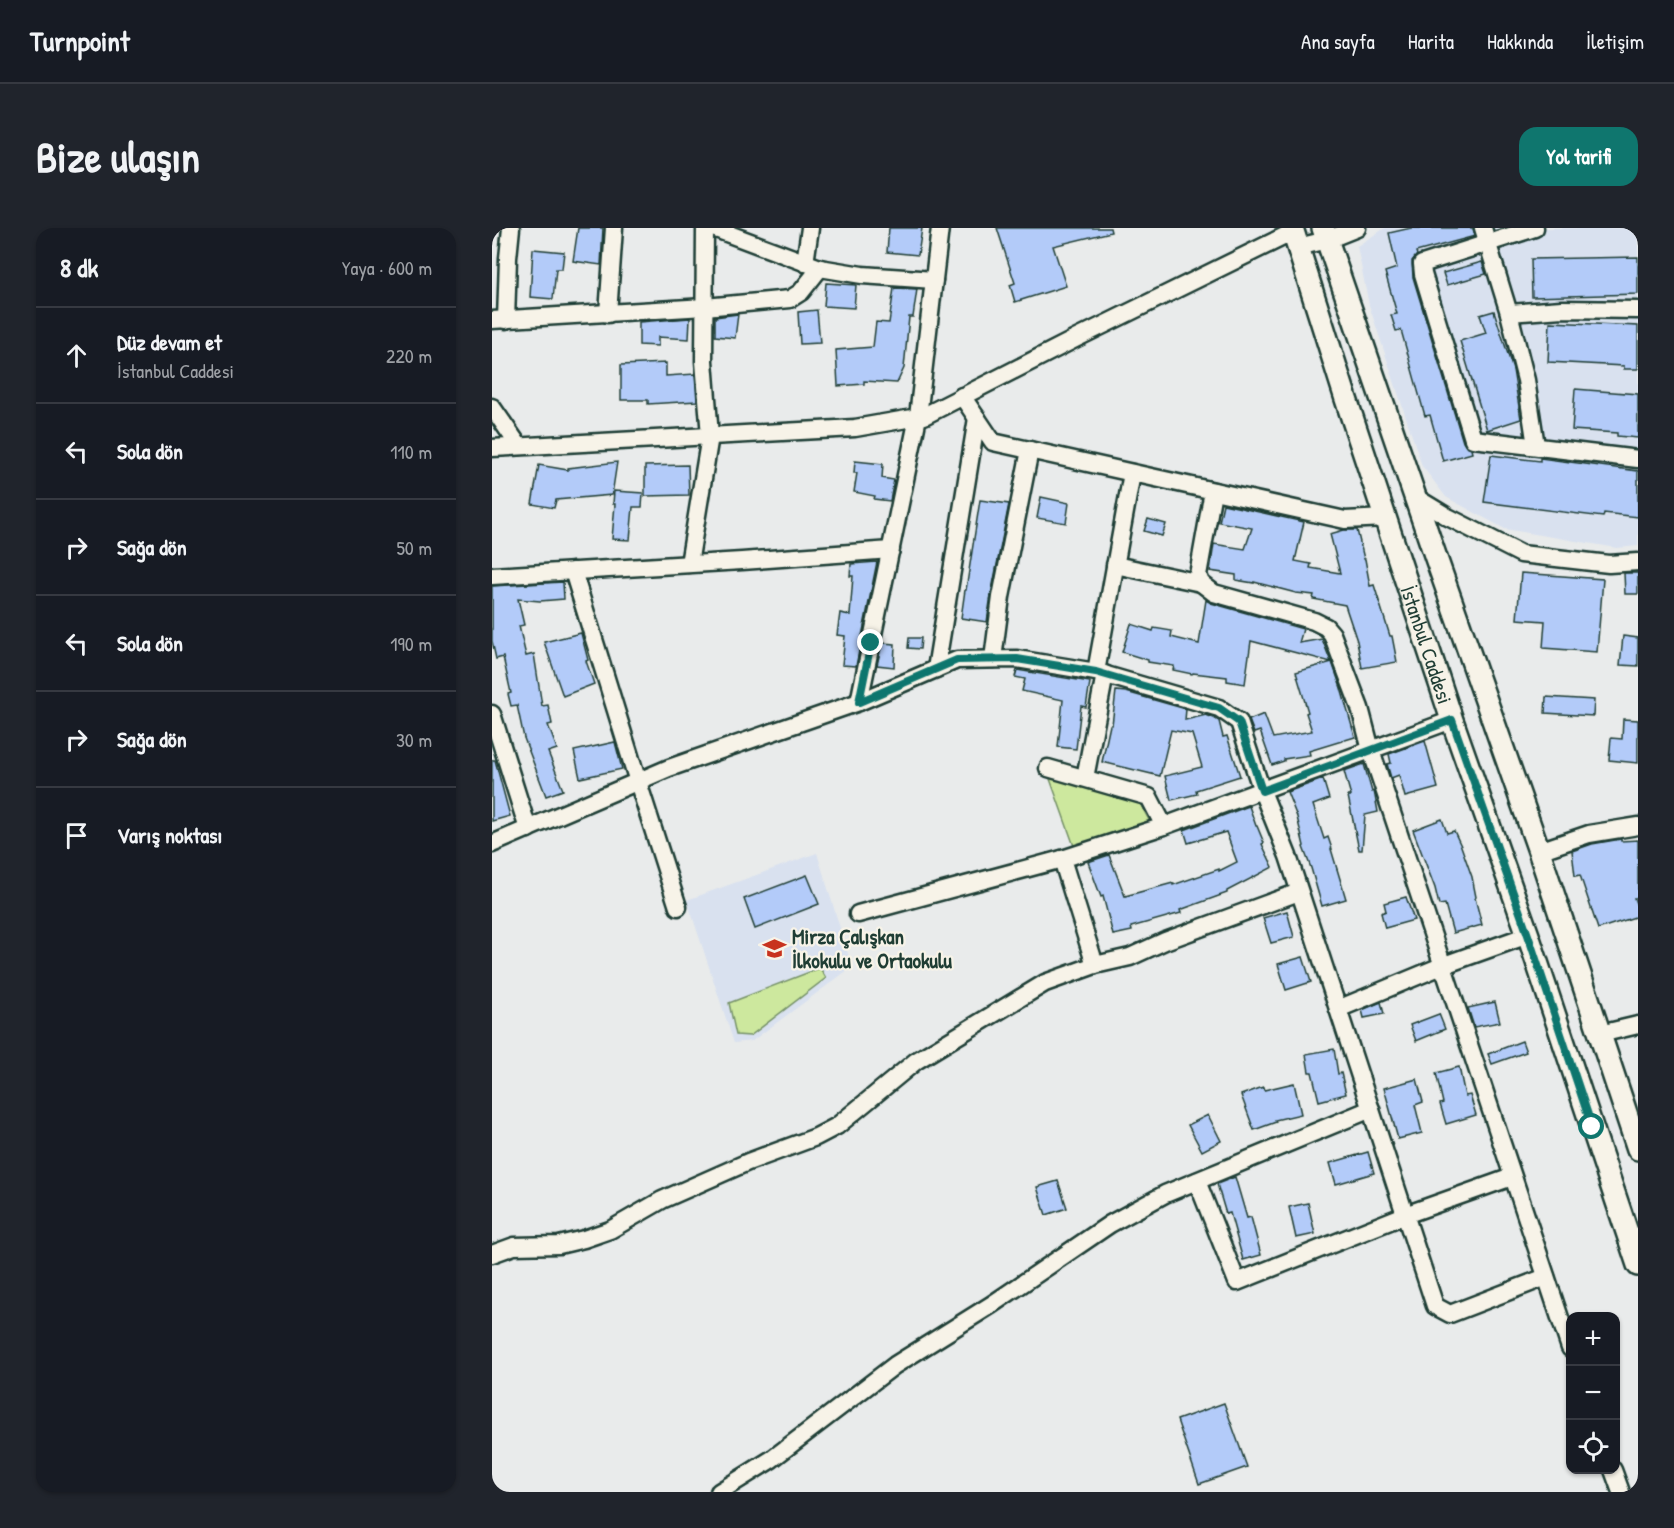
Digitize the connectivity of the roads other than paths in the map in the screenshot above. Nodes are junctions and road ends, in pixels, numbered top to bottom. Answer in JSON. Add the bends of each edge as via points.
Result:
{"nodes":[{"id":1,"x":511,"y":228,"type":"edge"},
{"id":2,"x":614,"y":228,"type":"edge"},
{"id":3,"x":705,"y":228,"type":"edge"},
{"id":4,"x":714,"y":228,"type":"edge"},
{"id":5,"x":810,"y":228,"type":"edge"},
{"id":6,"x":940,"y":228,"type":"edge"},
{"id":7,"x":1357,"y":228,"type":"edge"},
{"id":8,"x":1535,"y":228,"type":"edge"},
{"id":9,"x":1325,"y":234,"type":"edge"},
{"id":10,"x":1294,"y":236,"type":"edge"},
{"id":11,"x":1485,"y":236,"type":"edge"},
{"id":12,"x":812,"y":265,"type":"junction"},
{"id":13,"x":934,"y":280,"type":"junction"},
{"id":14,"x":705,"y":307,"type":"junction"},
{"id":15,"x":1638,"y":310,"type":"edge"},
{"id":16,"x":1509,"y":313,"type":"junction"},
{"id":17,"x":608,"y":314,"type":"junction"},
{"id":18,"x":499,"y":320,"type":"edge"},
{"id":19,"x":962,"y":396,"type":"junction"},
{"id":20,"x":492,"y":407,"type":"edge"},
{"id":21,"x":918,"y":417,"type":"junction"},
{"id":22,"x":977,"y":418,"type":"junction"},
{"id":23,"x":710,"y":436,"type":"junction"},
{"id":24,"x":519,"y":446,"type":"junction"},
{"id":25,"x":1536,"y":446,"type":"junction"},
{"id":26,"x":492,"y":448,"type":"edge"},
{"id":27,"x":1029,"y":450,"type":"junction"},
{"id":28,"x":1638,"y":459,"type":"edge"},
{"id":29,"x":1132,"y":472,"type":"junction"},
{"id":30,"x":1213,"y":490,"type":"junction"},
{"id":31,"x":1415,"y":497,"type":"junction"},
{"id":32,"x":1386,"y":518,"type":"junction"},
{"id":33,"x":891,"y":550,"type":"junction"},
{"id":34,"x":1638,"y":562,"type":"edge"},
{"id":35,"x":689,"y":564,"type":"junction"},
{"id":36,"x":1115,"y":565,"type":"junction"},
{"id":37,"x":573,"y":570,"type":"junction"},
{"id":38,"x":492,"y":576,"type":"edge"},
{"id":39,"x":1201,"y":583,"type":"junction"},
{"id":40,"x":993,"y":659,"type":"junction"},
{"id":41,"x":936,"y":669,"type":"junction"},
{"id":42,"x":1101,"y":673,"type":"junction"},
{"id":43,"x":859,"y":702,"type":"junction"},
{"id":44,"x":493,"y":719,"type":"edge"},
{"id":45,"x":1452,"y":720,"type":"junction"},
{"id":46,"x":1371,"y":750,"type":"junction"},
{"id":47,"x":1047,"y":768,"type":"dead end"},
{"id":48,"x":1085,"y":778,"type":"junction"},
{"id":49,"x":638,"y":782,"type":"junction"},
{"id":50,"x":1262,"y":791,"type":"junction"},
{"id":51,"x":1164,"y":826,"type":"junction"},
{"id":52,"x":1638,"y":826,"type":"edge"},
{"id":53,"x":528,"y":829,"type":"junction"},
{"id":54,"x":492,"y":844,"type":"edge"},
{"id":55,"x":1539,"y":850,"type":"junction"},
{"id":56,"x":1062,"y":859,"type":"junction"},
{"id":57,"x":1299,"y":892,"type":"junction"},
{"id":58,"x":678,"y":907,"type":"dead end"},
{"id":59,"x":858,"y":914,"type":"dead end"},
{"id":60,"x":1528,"y":935,"type":"junction"},
{"id":61,"x":1095,"y":965,"type":"junction"},
{"id":62,"x":1444,"y":965,"type":"junction"},
{"id":63,"x":1338,"y":1009,"type":"junction"},
{"id":64,"x":1638,"y":1025,"type":"edge"},
{"id":65,"x":1600,"y":1034,"type":"junction"},
{"id":66,"x":1371,"y":1109,"type":"junction"},
{"id":67,"x":1638,"y":1149,"type":"edge"},
{"id":68,"x":1512,"y":1177,"type":"junction"},
{"id":69,"x":1197,"y":1181,"type":"junction"},
{"id":70,"x":1406,"y":1215,"type":"junction"},
{"id":71,"x":492,"y":1254,"type":"edge"},
{"id":72,"x":1638,"y":1265,"type":"edge"},
{"id":73,"x":1546,"y":1277,"type":"junction"},
{"id":74,"x":1566,"y":1336,"type":"edge"},
{"id":75,"x":1614,"y":1474,"type":"edge"},
{"id":76,"x":719,"y":1492,"type":"edge"},
{"id":77,"x":1621,"y":1492,"type":"edge"}],
"edges":[{"from":1,"to":18,"type":"street"},
{"from":2,"to":17,"type":"street"},
{"from":3,"to":14,"type":"street"},
{"from":4,"to":12,"type":"street"},
{"from":5,"to":12,"type":"street"},
{"from":6,"to":13,"type":"street"},
{"from":7,"to":9,"type":"street"},
{"from":8,"to":11,"type":"street"},
{"from":9,"to":10,"type":"street"},
{"from":9,"to":31,"type":"main road","name":"İstanbul Caddesi"},
{"from":10,"to":19,"type":"street"},
{"from":10,"to":32,"type":"main road","name":"İstanbul Caddesi"},
{"from":11,"to":16,"type":"street"},
{"from":11,"to":25,"type":"street","via":[[1422,264],[1423,274],[1473,439]]},
{"from":12,"to":13,"type":"street","via":[[862,275]]},
{"from":12,"to":14,"type":"street","via":[[801,292],[789,299]]},
{"from":13,"to":21,"type":"street"},
{"from":14,"to":17,"type":"street"},
{"from":14,"to":23,"type":"street"},
{"from":15,"to":16,"type":"street"},
{"from":16,"to":25,"type":"street","via":[[1526,380]]},
{"from":17,"to":18,"type":"street"},
{"from":19,"to":21,"type":"street"},
{"from":19,"to":22,"type":"street"},
{"from":20,"to":24,"type":"street"},
{"from":21,"to":23,"type":"street","via":[[855,428]]},
{"from":21,"to":33,"type":"street"},
{"from":22,"to":27,"type":"street","via":[[993,442]]},
{"from":22,"to":41,"type":"street"},
{"from":23,"to":24,"type":"street"},
{"from":23,"to":35,"type":"street"},
{"from":24,"to":26,"type":"street"},
{"from":25,"to":28,"type":"street"},
{"from":27,"to":29,"type":"street"},
{"from":27,"to":40,"type":"street"},
{"from":29,"to":30,"type":"street"},
{"from":29,"to":36,"type":"street"},
{"from":30,"to":32,"type":"street","via":[[1345,520]]},
{"from":30,"to":39,"type":"street","via":[[1198,575]]},
{"from":31,"to":34,"type":"street","via":[[1521,554],[1609,564]]},
{"from":31,"to":55,"type":"main road","name":"İstanbul Caddesi"},
{"from":32,"to":45,"type":"main road","name":"İstanbul Caddesi"},
{"from":33,"to":35,"type":"street"},
{"from":33,"to":43,"type":"street"},
{"from":35,"to":37,"type":"street"},
{"from":36,"to":39,"type":"street"},
{"from":36,"to":42,"type":"street"},
{"from":37,"to":38,"type":"street"},
{"from":37,"to":49,"type":"street"},
{"from":39,"to":46,"type":"street","via":[[1214,592],[1326,627],[1356,698]]},
{"from":40,"to":41,"type":"street","via":[[957,660]]},
{"from":40,"to":42,"type":"street","via":[[1017,659]]},
{"from":41,"to":43,"type":"street"},
{"from":42,"to":48,"type":"street"},
{"from":42,"to":50,"type":"street","via":[[1219,708],[1239,722]]},
{"from":43,"to":49,"type":"street"},
{"from":44,"to":53,"type":"street"},
{"from":45,"to":46,"type":"street"},
{"from":45,"to":60,"type":"main road","name":"İstanbul Caddesi"},
{"from":46,"to":50,"type":"street"},
{"from":46,"to":62,"type":"street"},
{"from":47,"to":48,"type":"street"},
{"from":48,"to":51,"type":"street","via":[[1149,797]]},
{"from":49,"to":53,"type":"street"},
{"from":49,"to":58,"type":"street"},
{"from":50,"to":51,"type":"street"},
{"from":50,"to":57,"type":"street"},
{"from":51,"to":56,"type":"street"},
{"from":52,"to":55,"type":"street","via":[[1588,834]]},
{"from":53,"to":54,"type":"street"},
{"from":55,"to":65,"type":"main road","name":"İstanbul Caddesi"},
{"from":56,"to":59,"type":"street"},
{"from":56,"to":61,"type":"street"},
{"from":57,"to":61,"type":"street","via":[[1130,957]]},
{"from":57,"to":63,"type":"street"},
{"from":60,"to":62,"type":"street"},
{"from":60,"to":72,"type":"main road","name":"İstanbul Caddesi"},
{"from":61,"to":71,"type":"street","via":[[1045,983],[916,1061],[837,1125],[816,1137],[662,1200],[610,1230],[559,1245],[514,1246]]},
{"from":62,"to":63,"type":"street"},
{"from":62,"to":68,"type":"street"},
{"from":63,"to":66,"type":"street"},
{"from":64,"to":65,"type":"street"},
{"from":65,"to":67,"type":"main road","name":"İstanbul Caddesi"},
{"from":66,"to":69,"type":"street"},
{"from":66,"to":70,"type":"street"},
{"from":68,"to":70,"type":"street"},
{"from":68,"to":73,"type":"street"},
{"from":69,"to":70,"type":"street","via":[[1238,1282]]},
{"from":69,"to":76,"type":"street","via":[[1110,1224],[895,1365],[772,1459]]},
{"from":70,"to":73,"type":"street","via":[[1435,1306],[1450,1314]]},
{"from":73,"to":74,"type":"street"},
{"from":75,"to":77,"type":"street"}]}
